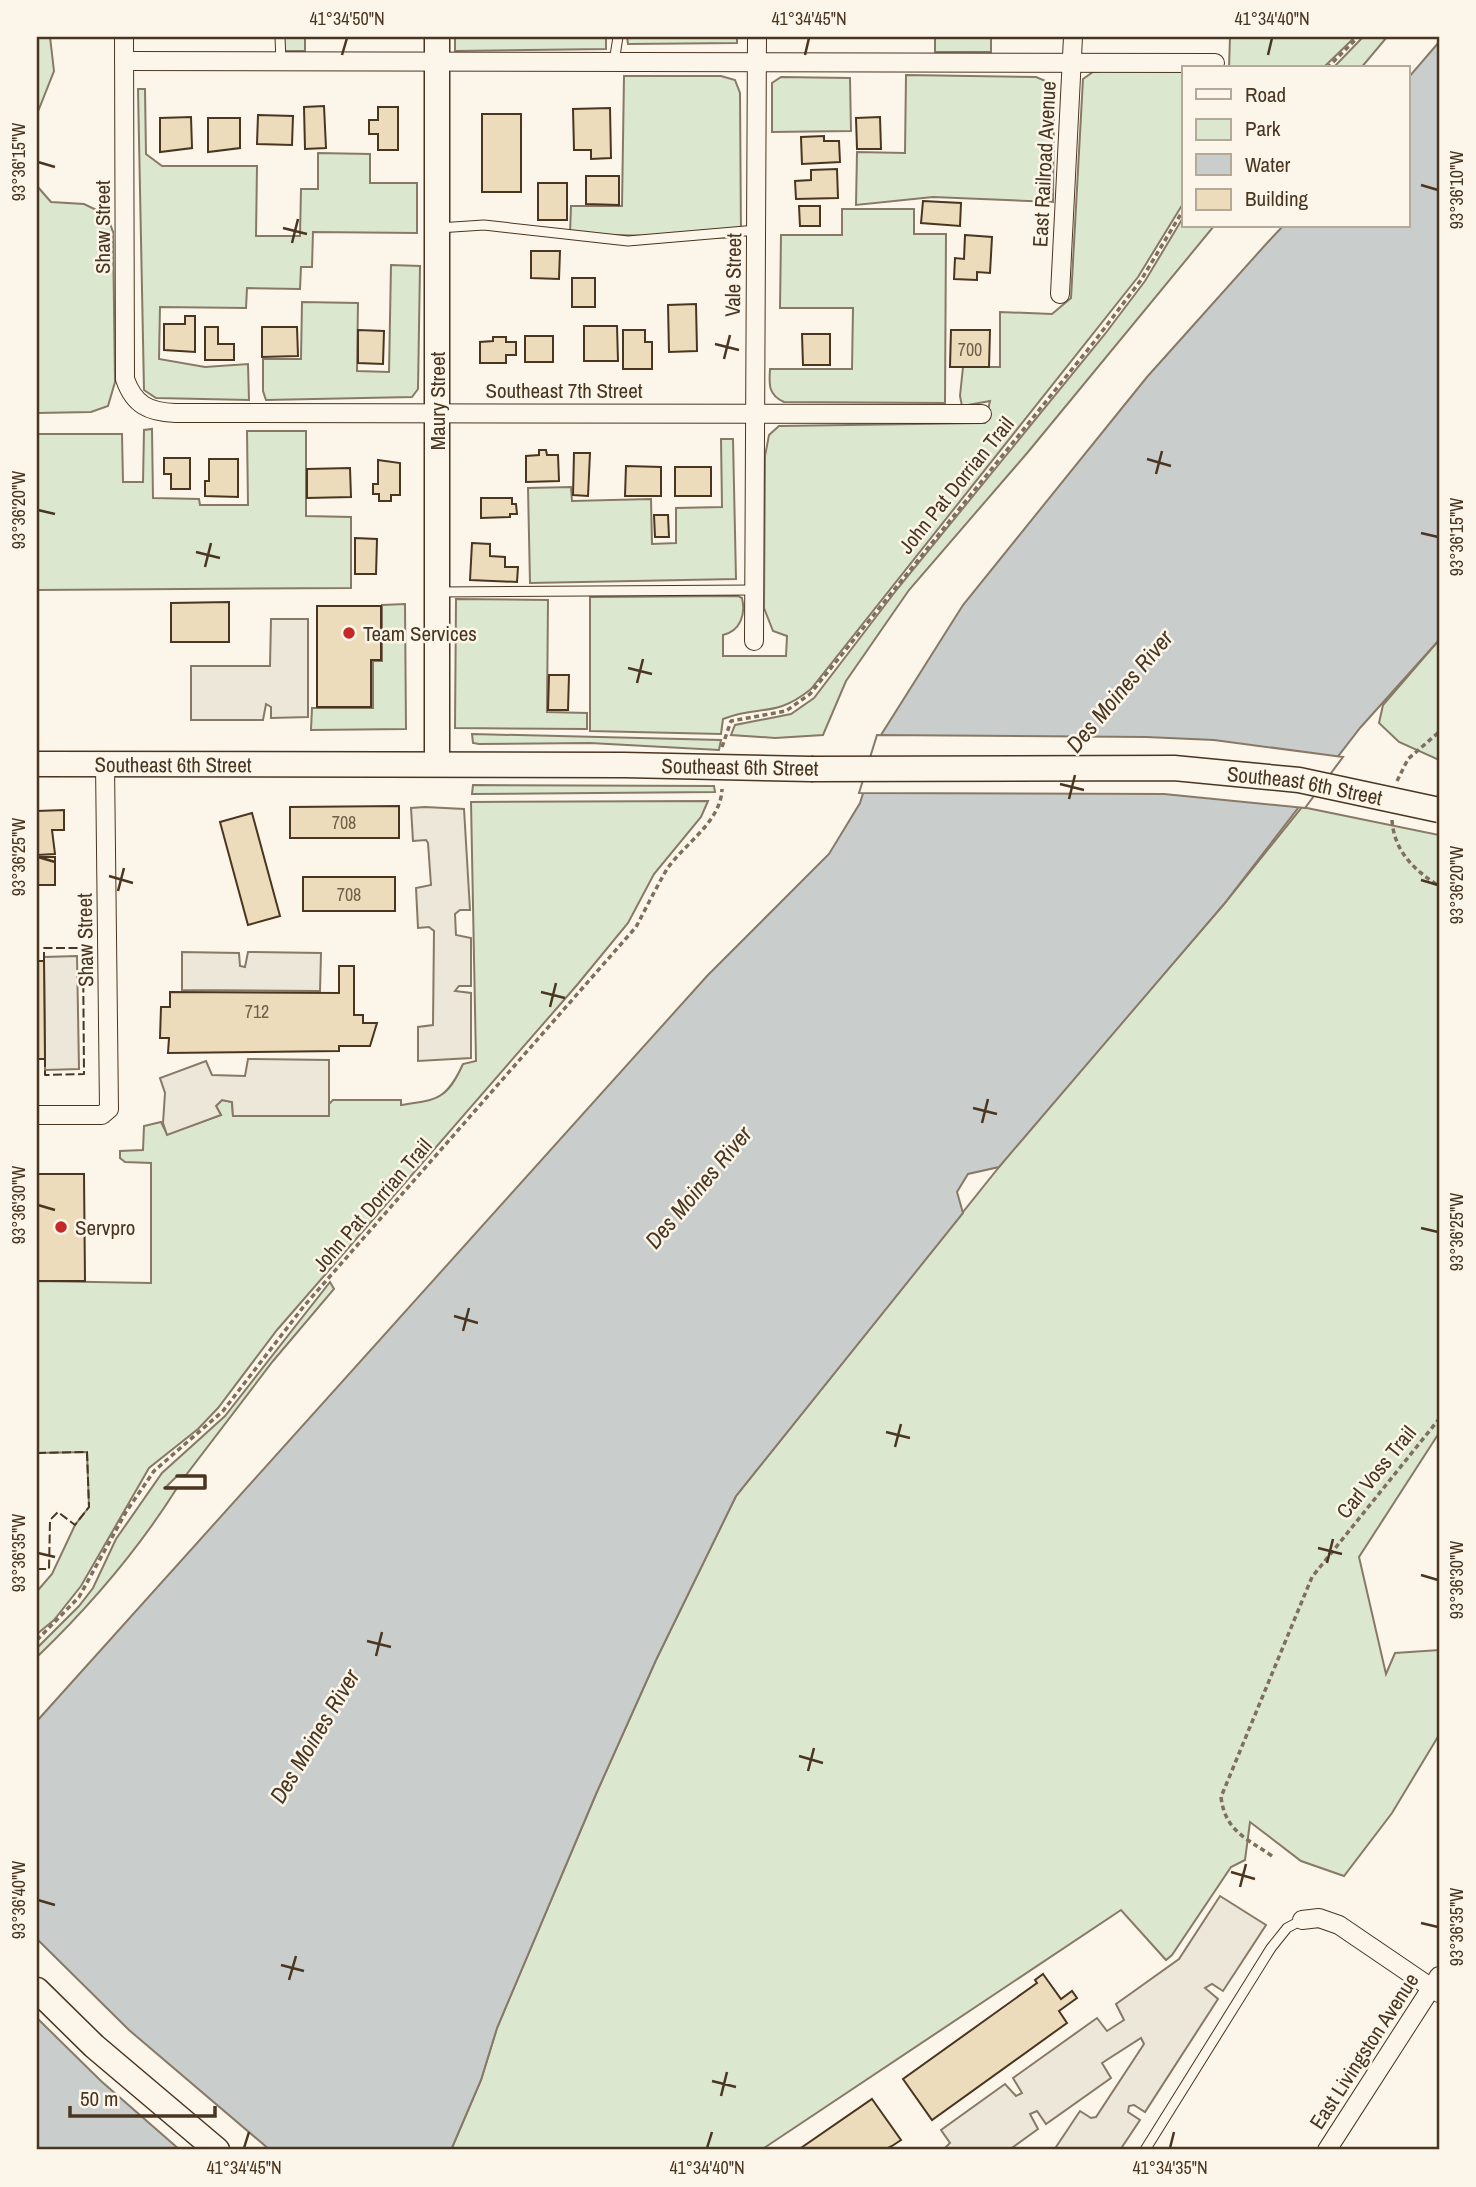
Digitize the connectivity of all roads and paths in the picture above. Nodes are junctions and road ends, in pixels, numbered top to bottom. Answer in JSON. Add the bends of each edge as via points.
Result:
{"nodes":[{"id":1,"x":124,"y":37,"type":"edge"},
{"id":2,"x":280,"y":37,"type":"edge"},
{"id":3,"x":437,"y":37,"type":"edge"},
{"id":4,"x":618,"y":37,"type":"edge"},
{"id":5,"x":757,"y":37,"type":"edge"},
{"id":6,"x":1073,"y":37,"type":"edge"},
{"id":7,"x":1358,"y":37,"type":"edge"},
{"id":8,"x":124,"y":61,"type":"junction"},
{"id":9,"x":281,"y":62,"type":"junction"},
{"id":10,"x":437,"y":62,"type":"junction"},
{"id":11,"x":614,"y":62,"type":"junction"},
{"id":12,"x":757,"y":62,"type":"junction"},
{"id":13,"x":1072,"y":63,"type":"junction"},
{"id":14,"x":1215,"y":63,"type":"dead end"},
{"id":15,"x":1329,"y":66,"type":"edge"},
{"id":16,"x":1182,"y":212,"type":"edge"},
{"id":17,"x":437,"y":228,"type":"junction"},
{"id":18,"x":757,"y":230,"type":"junction"},
{"id":19,"x":1060,"y":294,"type":"dead end"},
{"id":20,"x":147,"y":409,"type":"joint"},
{"id":21,"x":437,"y":412,"type":"junction"},
{"id":22,"x":753,"y":414,"type":"junction"},
{"id":23,"x":982,"y":414,"type":"dead end"},
{"id":24,"x":754,"y":590,"type":"junction"},
{"id":25,"x":438,"y":592,"type":"junction"},
{"id":26,"x":754,"y":640,"type":"dead end"},
{"id":27,"x":723,"y":738,"type":"dead end"},
{"id":28,"x":37,"y":764,"type":"edge"},
{"id":29,"x":105,"y":764,"type":"junction"},
{"id":30,"x":437,"y":764,"type":"junction"},
{"id":31,"x":722,"y":785,"type":"dead end"},
{"id":32,"x":1439,"y":810,"type":"edge"},
{"id":33,"x":37,"y":1115,"type":"edge"},
{"id":34,"x":1439,"y":1419,"type":"edge"},
{"id":35,"x":37,"y":1640,"type":"edge"},
{"id":36,"x":1272,"y":1856,"type":"dead end"},
{"id":37,"x":1302,"y":1920,"type":"joint"},
{"id":38,"x":1437,"y":1986,"type":"edge"},
{"id":39,"x":37,"y":1990,"type":"edge"},
{"id":40,"x":217,"y":2150,"type":"edge"},
{"id":41,"x":1145,"y":2150,"type":"edge"},
{"id":42,"x":1326,"y":2150,"type":"edge"}],
"edges":[{"from":1,"to":8,"type":"street","name":"Shaw Street"},
{"from":2,"to":9,"type":"lane"},
{"from":3,"to":10,"type":"main road","name":"Maury Street"},
{"from":4,"to":11,"type":"lane"},
{"from":5,"to":12,"type":"street","name":"Vale Street"},
{"from":6,"to":13,"type":"street","name":"East Railroad Avenue"},
{"from":7,"to":15,"type":"path"},
{"from":8,"to":9,"type":"street"},
{"from":8,"to":20,"type":"street","name":"Shaw Street","via":[[125,379],[136,401]]},
{"from":9,"to":10,"type":"street"},
{"from":10,"to":11,"type":"street"},
{"from":10,"to":17,"type":"main road","name":"Maury Street"},
{"from":11,"to":12,"type":"street"},
{"from":12,"to":13,"type":"street"},
{"from":12,"to":18,"type":"street","name":"Vale Street"},
{"from":13,"to":14,"type":"street"},
{"from":13,"to":19,"type":"street","name":"East Railroad Avenue"},
{"from":16,"to":27,"type":"path","name":"John Pat Dorrian Trail","via":[[1141,280],[1094,342],[810,694],[786,710],[731,721]]},
{"from":17,"to":18,"type":"lane","via":[[484,225],[628,241]]},
{"from":17,"to":21,"type":"main road","name":"Maury Street"},
{"from":18,"to":22,"type":"street","name":"Vale Street"},
{"from":20,"to":21,"type":"street","name":"Southeast 7th Street","via":[[175,413]]},
{"from":21,"to":22,"type":"street","name":"Southeast 7th Street"},
{"from":21,"to":25,"type":"main road","name":"Maury Street"},
{"from":22,"to":23,"type":"street","name":"Southeast 7th Street"},
{"from":22,"to":24,"type":"street","name":"Vale Street"},
{"from":24,"to":25,"type":"lane"},
{"from":24,"to":26,"type":"street","name":"Vale Street"},
{"from":25,"to":30,"type":"main road","name":"Maury Street"},
{"from":28,"to":29,"type":"main road","name":"Southeast 6th Street"},
{"from":29,"to":30,"type":"main road","name":"Southeast 6th Street"},
{"from":29,"to":33,"type":"street","name":"Shaw Street","via":[[110,1094],[106,1114]]},
{"from":30,"to":32,"type":"main road","name":"Southeast 6th Street","bridge":true,"via":[[1174,768],[1299,780]]},
{"from":31,"to":35,"type":"path","name":"John Pat Dorrian Trail","via":[[721,802],[668,868],[636,927],[304,1306],[223,1411],[154,1471],[79,1597]]},
{"from":34,"to":36,"type":"path","name":"Carl Voss Trail","via":[[1312,1577],[1221,1797],[1223,1816],[1233,1829]]},
{"from":37,"to":38,"type":"street","via":[[1319,1918],[1339,1924]]},
{"from":37,"to":41,"type":"lane","via":[[1287,1928],[1271,1948]]},
{"from":38,"to":42,"type":"street","name":"East Livingston Avenue"},
{"from":39,"to":40,"type":"main road","via":[[94,2046]]}]}
